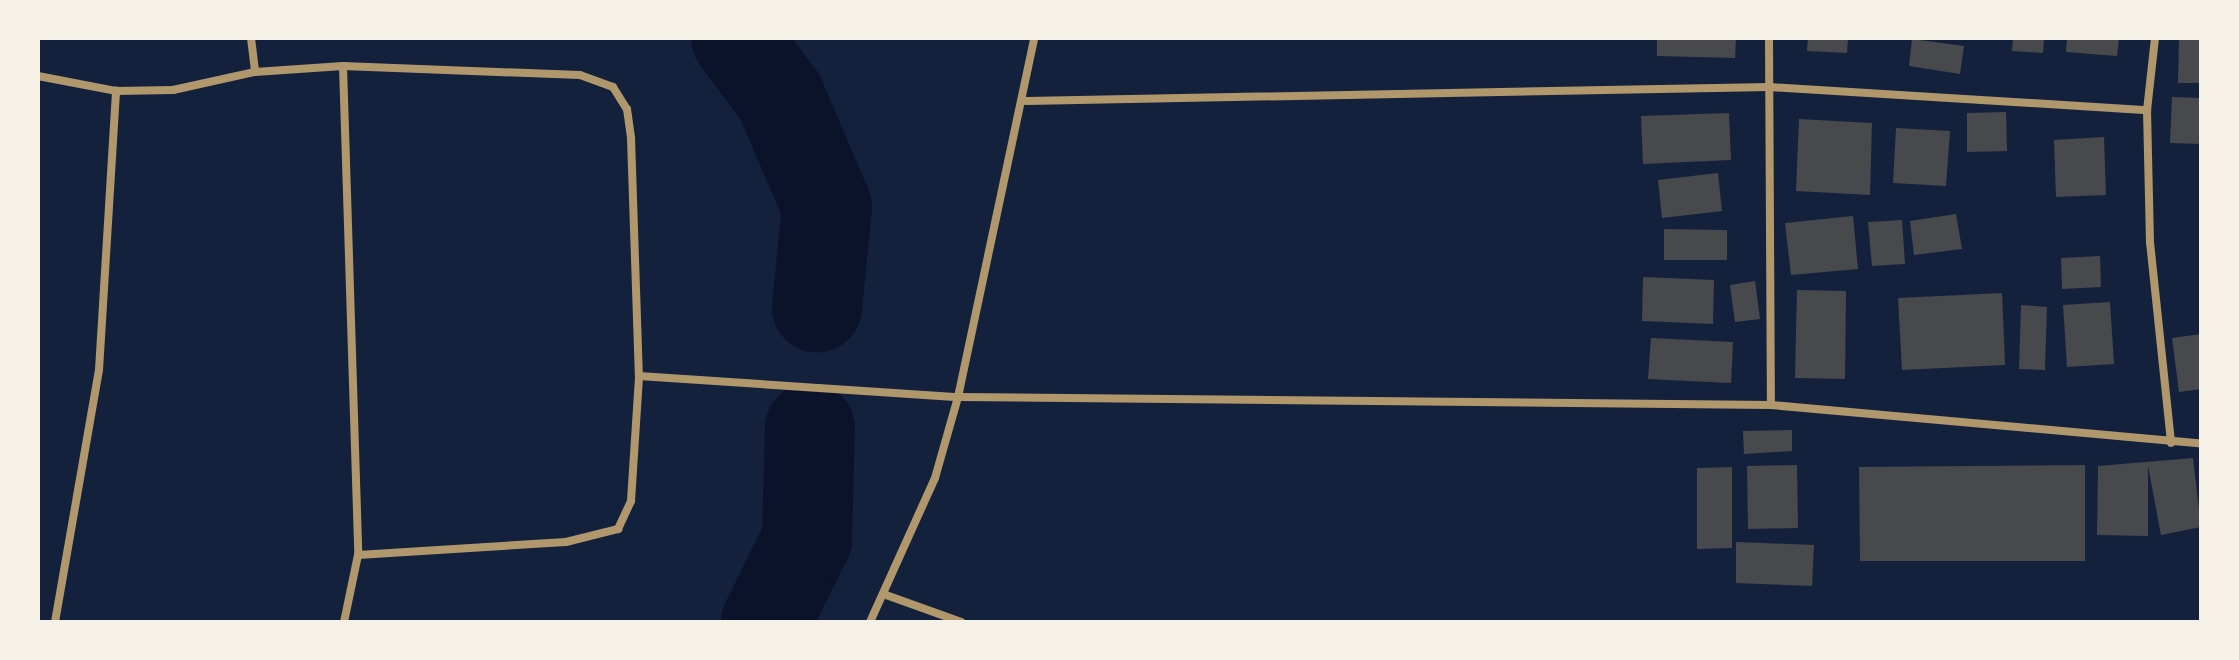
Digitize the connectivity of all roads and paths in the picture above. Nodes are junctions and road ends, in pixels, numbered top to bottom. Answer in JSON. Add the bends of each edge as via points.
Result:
{"nodes":[{"id":1,"x":251,"y":38,"type":"edge"},
{"id":2,"x":1034,"y":38,"type":"edge"},
{"id":3,"x":1769,"y":38,"type":"edge"},
{"id":4,"x":2155,"y":38,"type":"edge"},
{"id":5,"x":343,"y":66,"type":"junction"},
{"id":6,"x":255,"y":72,"type":"junction"},
{"id":7,"x":38,"y":76,"type":"edge"},
{"id":8,"x":1769,"y":87,"type":"junction"},
{"id":9,"x":116,"y":91,"type":"junction"},
{"id":10,"x":1026,"y":101,"type":"junction"},
{"id":11,"x":2147,"y":110,"type":"junction"},
{"id":12,"x":639,"y":376,"type":"junction"},
{"id":13,"x":958,"y":397,"type":"junction"},
{"id":14,"x":1771,"y":405,"type":"junction"},
{"id":15,"x":2171,"y":443,"type":"junction"},
{"id":16,"x":2201,"y":443,"type":"edge"},
{"id":17,"x":358,"y":555,"type":"junction"},
{"id":18,"x":886,"y":595,"type":"junction"},
{"id":19,"x":55,"y":622,"type":"edge"},
{"id":20,"x":344,"y":622,"type":"edge"},
{"id":21,"x":870,"y":622,"type":"edge"},
{"id":22,"x":961,"y":622,"type":"edge"}],
"edges":[{"from":1,"to":6,"type":"street"},
{"from":2,"to":10,"type":"street"},
{"from":3,"to":8,"type":"street"},
{"from":4,"to":11,"type":"street"},
{"from":5,"to":6,"type":"street"},
{"from":5,"to":12,"type":"street","via":[[580,75],[613,87],[627,109],[631,138]]},
{"from":5,"to":17,"type":"street"},
{"from":6,"to":9,"type":"street","via":[[173,90]]},
{"from":7,"to":9,"type":"street"},
{"from":8,"to":10,"type":"street"},
{"from":8,"to":11,"type":"street"},
{"from":8,"to":14,"type":"street"},
{"from":9,"to":19,"type":"street","via":[[99,370]]},
{"from":10,"to":13,"type":"street"},
{"from":11,"to":15,"type":"street","via":[[2156,328]]},
{"from":12,"to":13,"type":"street"},
{"from":12,"to":17,"type":"street","via":[[631,501],[618,529],[566,542]]},
{"from":13,"to":14,"type":"street"},
{"from":13,"to":18,"type":"street"},
{"from":14,"to":15,"type":"street"},
{"from":15,"to":16,"type":"street"},
{"from":17,"to":20,"type":"street"},
{"from":18,"to":21,"type":"street"},
{"from":18,"to":22,"type":"street"}]}
